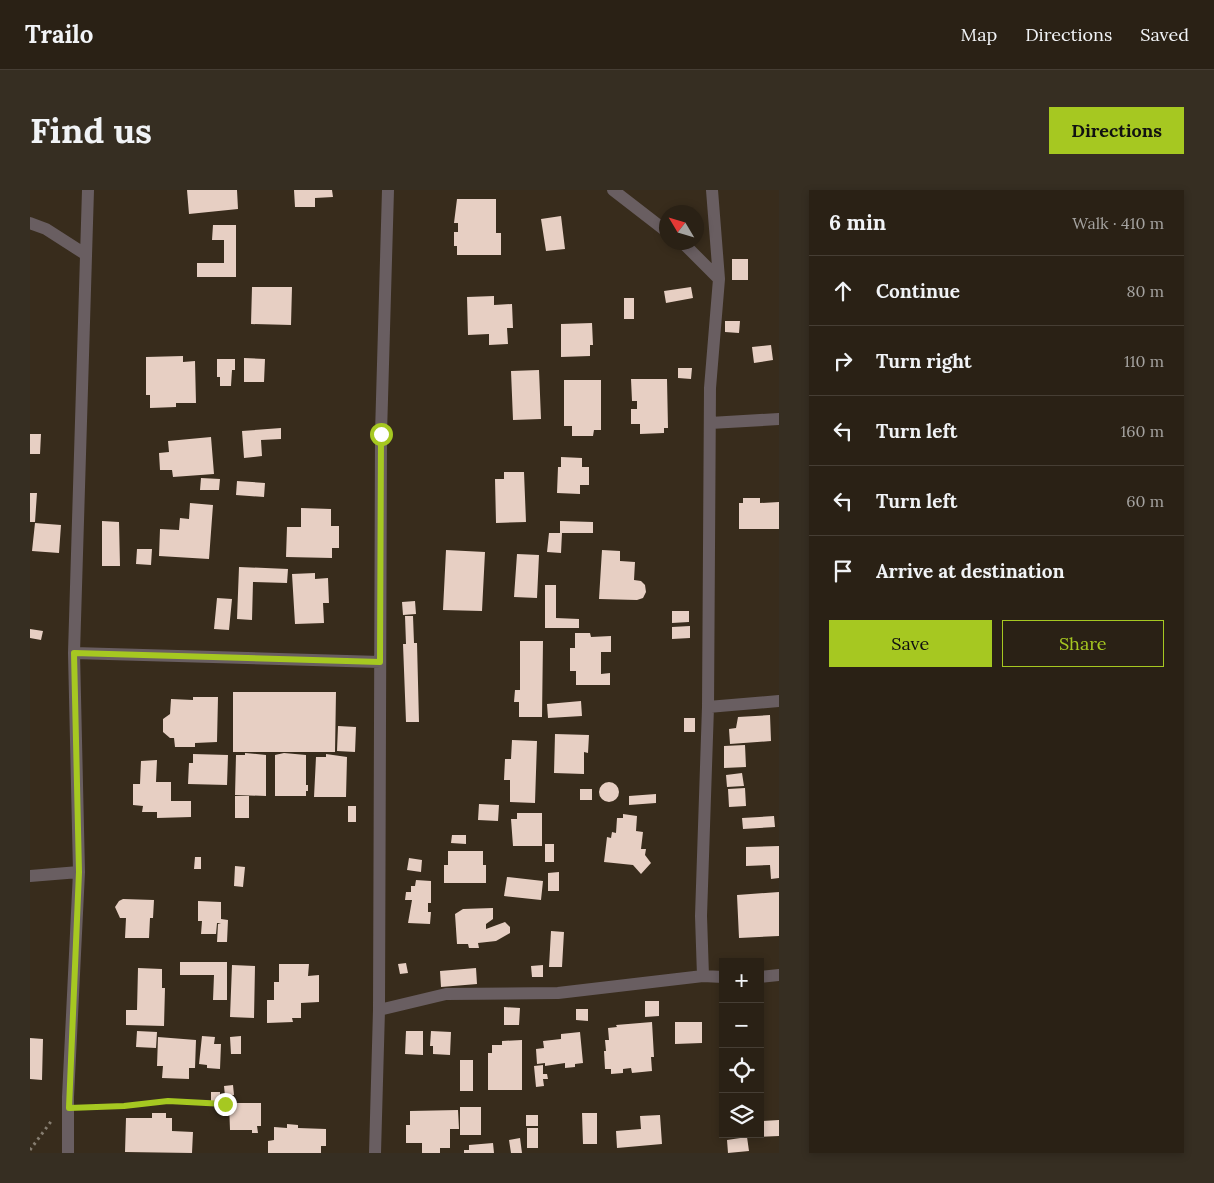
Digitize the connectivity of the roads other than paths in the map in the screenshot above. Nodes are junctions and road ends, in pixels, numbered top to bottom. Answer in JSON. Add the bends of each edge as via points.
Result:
{"nodes":[{"id":1,"x":88,"y":190,"type":"edge"},
{"id":2,"x":388,"y":190,"type":"edge"},
{"id":3,"x":613,"y":190,"type":"edge"},
{"id":4,"x":712,"y":190,"type":"edge"},
{"id":5,"x":30,"y":222,"type":"edge"},
{"id":6,"x":659,"y":226,"type":"edge"},
{"id":7,"x":690,"y":250,"type":"edge"},
{"id":8,"x":85,"y":254,"type":"junction"},
{"id":9,"x":719,"y":279,"type":"junction"},
{"id":10,"x":779,"y":418,"type":"edge"},
{"id":11,"x":710,"y":423,"type":"junction"},
{"id":12,"x":74,"y":653,"type":"junction"},
{"id":13,"x":380,"y":662,"type":"junction"},
{"id":14,"x":779,"y":701,"type":"edge"},
{"id":15,"x":708,"y":707,"type":"junction"},
{"id":16,"x":79,"y":872,"type":"junction"},
{"id":17,"x":30,"y":876,"type":"edge"},
{"id":18,"x":779,"y":975,"type":"edge"},
{"id":19,"x":704,"y":976,"type":"junction"},
{"id":20,"x":764,"y":977,"type":"edge"},
{"id":21,"x":719,"y":978,"type":"edge"},
{"id":22,"x":379,"y":1010,"type":"junction"},
{"id":23,"x":68,"y":1153,"type":"edge"},
{"id":24,"x":376,"y":1153,"type":"edge"}],
"edges":[{"from":1,"to":8,"type":"street"},
{"from":2,"to":13,"type":"street","via":[[381,434]]},
{"from":3,"to":6,"type":"street"},
{"from":4,"to":9,"type":"street"},
{"from":5,"to":8,"type":"street"},
{"from":7,"to":9,"type":"street"},
{"from":8,"to":12,"type":"street"},
{"from":9,"to":11,"type":"street"},
{"from":10,"to":11,"type":"street"},
{"from":11,"to":15,"type":"street"},
{"from":12,"to":13,"type":"street"},
{"from":12,"to":16,"type":"street"},
{"from":13,"to":22,"type":"street"},
{"from":14,"to":15,"type":"street"},
{"from":15,"to":19,"type":"street","via":[[701,916]]},
{"from":16,"to":17,"type":"street"},
{"from":16,"to":23,"type":"street"},
{"from":18,"to":20,"type":"street"},
{"from":19,"to":21,"type":"street"},
{"from":19,"to":22,"type":"street","via":[[558,993],[446,994]]},
{"from":22,"to":24,"type":"street"}]}
